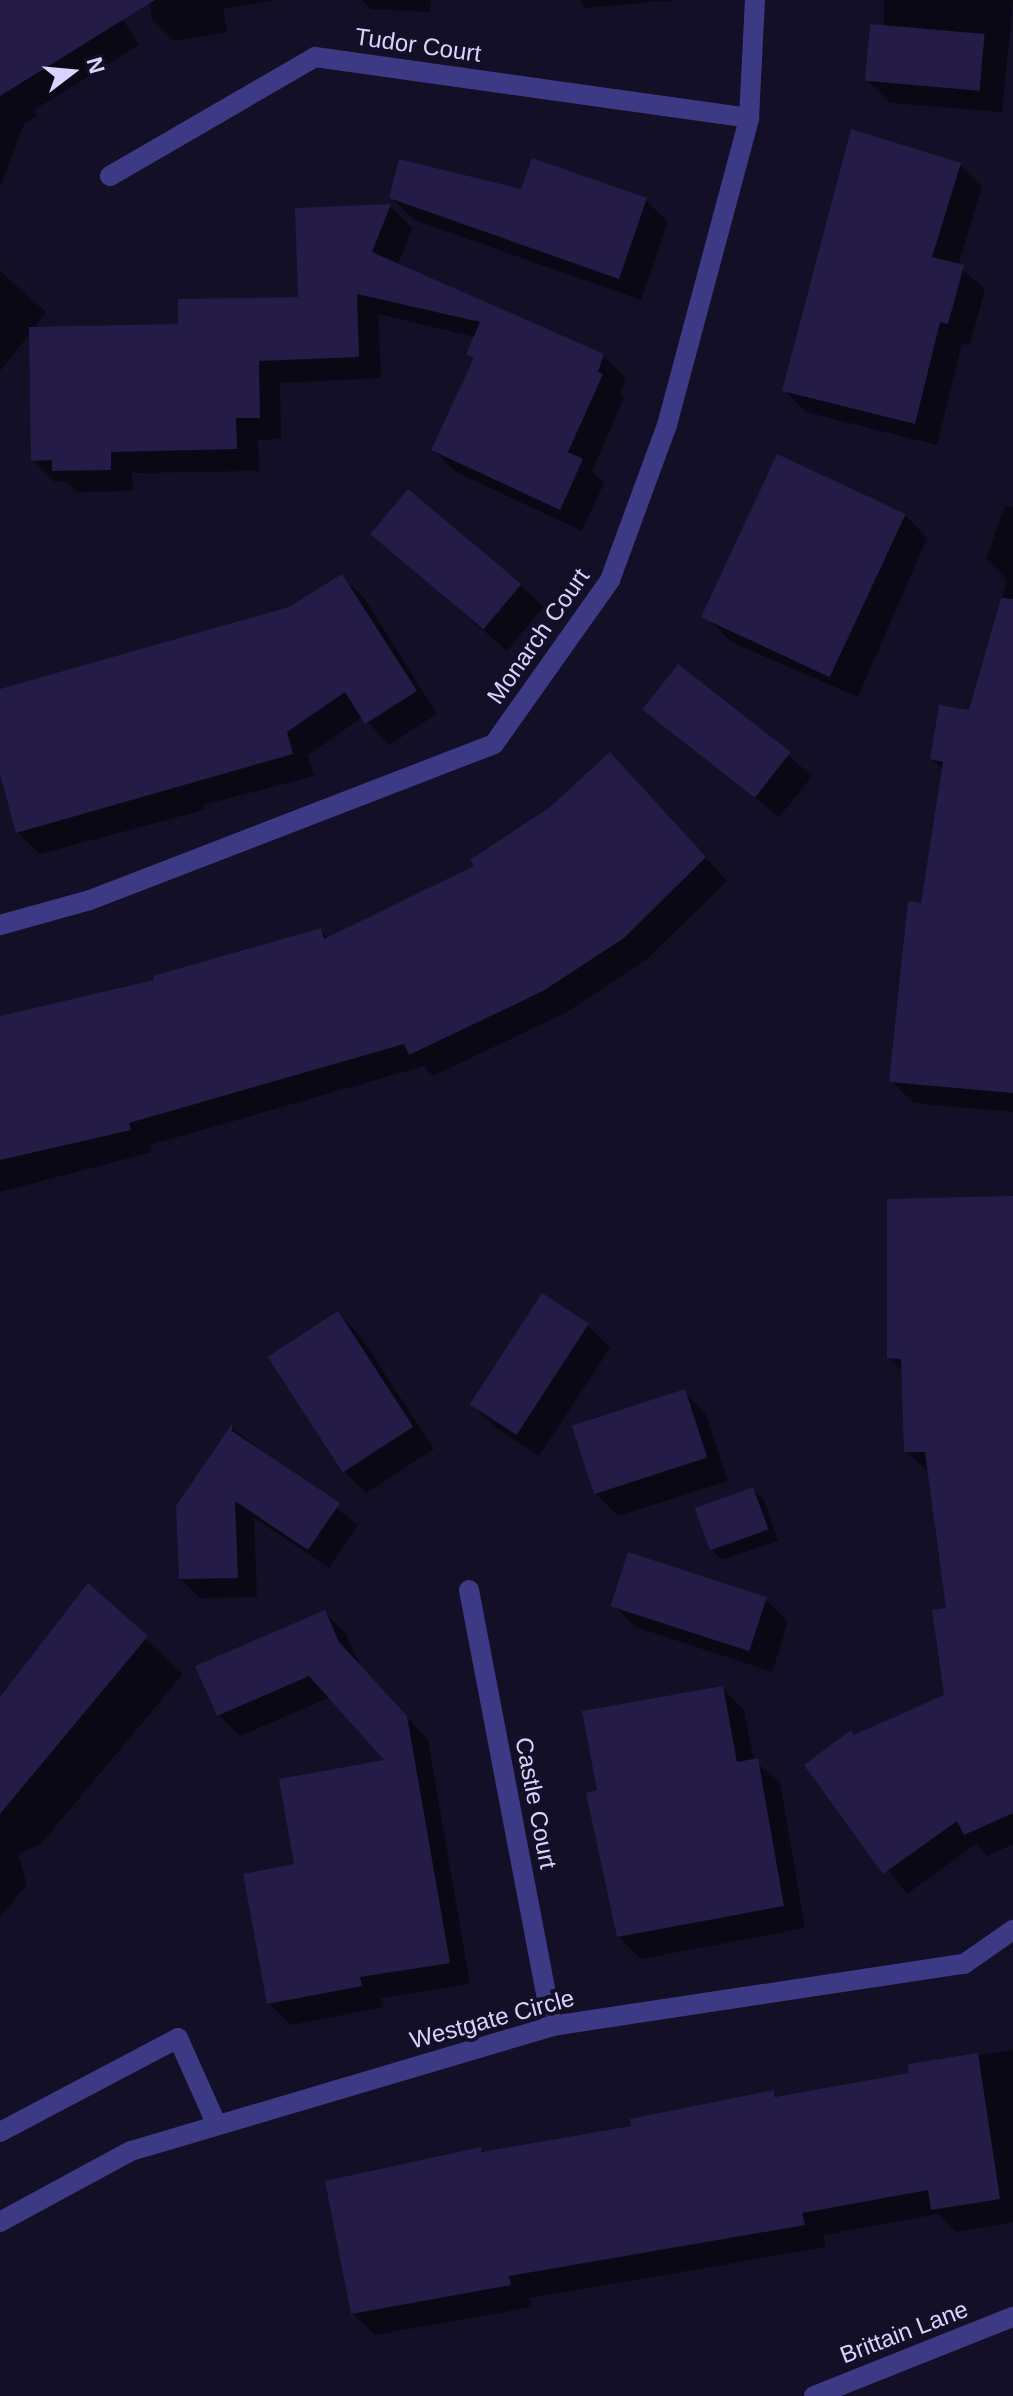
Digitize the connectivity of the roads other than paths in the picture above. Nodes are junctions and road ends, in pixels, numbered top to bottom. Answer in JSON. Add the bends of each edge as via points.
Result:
{"nodes":[{"id":1,"x":755,"y":0,"type":"edge"},
{"id":2,"x":749,"y":118,"type":"junction"},
{"id":3,"x":110,"y":176,"type":"dead end"},
{"id":4,"x":0,"y":925,"type":"edge"},
{"id":5,"x":469,"y":1590,"type":"dead end"},
{"id":6,"x":1013,"y":1930,"type":"edge"},
{"id":7,"x":552,"y":2026,"type":"junction"},
{"id":8,"x":217,"y":2125,"type":"junction"},
{"id":9,"x":0,"y":2132,"type":"edge"},
{"id":10,"x":0,"y":2222,"type":"edge"},
{"id":11,"x":1013,"y":2317,"type":"edge"},
{"id":12,"x":814,"y":2396,"type":"edge"}],
"edges":[{"from":1,"to":2,"type":"street","name":"Monarch Court"},
{"from":2,"to":3,"type":"street","name":"Tudor Court","via":[[315,57]]},
{"from":2,"to":4,"type":"street","name":"Monarch Court","via":[[667,425],[610,580],[494,744],[90,900]]},
{"from":5,"to":7,"type":"street","name":"Castle Court"},
{"from":6,"to":7,"type":"street","name":"Westgate Circle","via":[[964,1964]]},
{"from":7,"to":8,"type":"street","name":"Westgate Circle"},
{"from":8,"to":9,"type":"street","via":[[178,2038]]},
{"from":8,"to":10,"type":"street","name":"Westgate Circle","via":[[131,2151]]},
{"from":11,"to":12,"type":"street","name":"Brittain Lane"}]}
